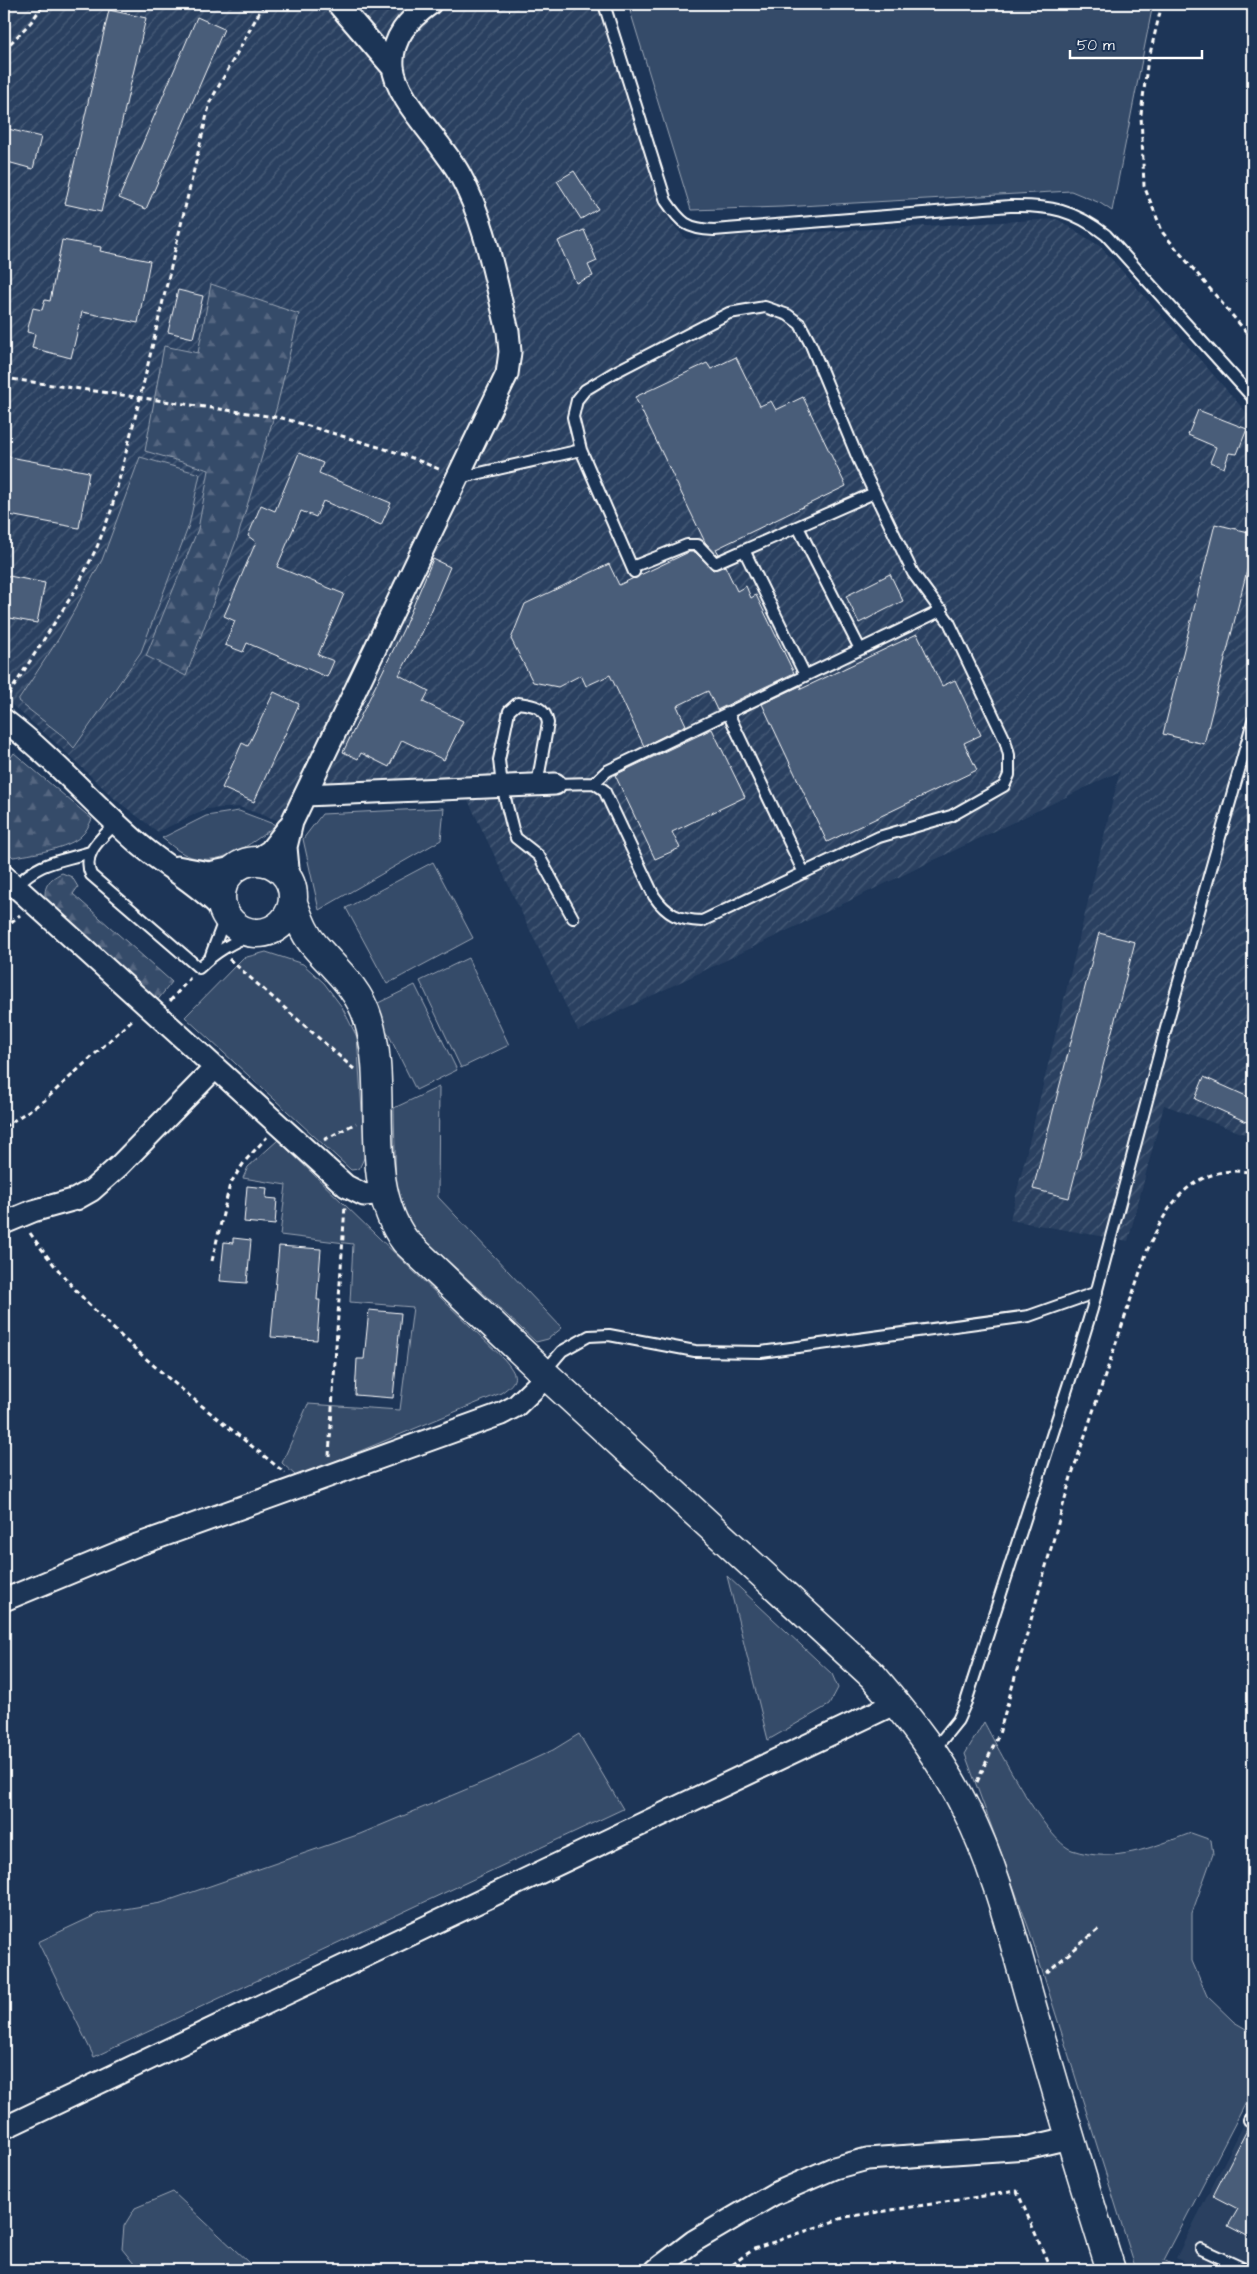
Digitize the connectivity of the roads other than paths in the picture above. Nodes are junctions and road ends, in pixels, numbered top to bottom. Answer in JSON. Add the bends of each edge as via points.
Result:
{"nodes":[{"id":1,"x":338,"y":4,"type":"edge"},
{"id":2,"x":430,"y":4,"type":"edge"},
{"id":3,"x":604,"y":4,"type":"edge"},
{"id":4,"x":393,"y":68,"type":"junction"},
{"id":5,"x":1253,"y":398,"type":"edge"},
{"id":6,"x":581,"y":450,"type":"junction"},
{"id":7,"x":458,"y":478,"type":"junction"},
{"id":8,"x":874,"y":493,"type":"junction"},
{"id":9,"x":798,"y":527,"type":"junction"},
{"id":10,"x":744,"y":550,"type":"junction"},
{"id":11,"x":942,"y":610,"type":"junction"},
{"id":12,"x":860,"y":649,"type":"junction"},
{"id":13,"x":805,"y":676,"type":"junction"},
{"id":14,"x":728,"y":713,"type":"junction"},
{"id":15,"x":4,"y":720,"type":"edge"},
{"id":16,"x":1253,"y":721,"type":"edge"},
{"id":17,"x":594,"y":783,"type":"junction"},
{"id":18,"x":546,"y":784,"type":"junction"},
{"id":19,"x":502,"y":786,"type":"junction"},
{"id":20,"x":305,"y":795,"type":"junction"},
{"id":21,"x":292,"y":822,"type":"junction"},
{"id":22,"x":116,"y":823,"type":"junction"},
{"id":23,"x":90,"y":852,"type":"junction"},
{"id":24,"x":164,"y":864,"type":"junction"},
{"id":25,"x":245,"y":864,"type":"junction"},
{"id":26,"x":804,"y":873,"type":"junction"},
{"id":27,"x":10,"y":881,"type":"edge"},
{"id":28,"x":291,"y":891,"type":"junction"},
{"id":29,"x":224,"y":913,"type":"junction"},
{"id":30,"x":573,"y":918,"type":"dead end"},
{"id":31,"x":258,"y":933,"type":"junction"},
{"id":32,"x":315,"y":946,"type":"junction"},
{"id":33,"x":215,"y":953,"type":"junction"},
{"id":34,"x":214,"y":1068,"type":"junction"},
{"id":35,"x":384,"y":1193,"type":"junction"},
{"id":36,"x":11,"y":1220,"type":"edge"},
{"id":37,"x":1097,"y":1292,"type":"junction"},
{"id":38,"x":545,"y":1374,"type":"junction"},
{"id":39,"x":4,"y":1600,"type":"edge"},
{"id":40,"x":896,"y":1703,"type":"junction"},
{"id":41,"x":933,"y":1752,"type":"junction"},
{"id":42,"x":4,"y":2128,"type":"edge"},
{"id":43,"x":1069,"y":2138,"type":"junction"},
{"id":44,"x":1201,"y":2249,"type":"dead end"},
{"id":45,"x":656,"y":2270,"type":"edge"},
{"id":46,"x":1111,"y":2270,"type":"edge"},
{"id":47,"x":1247,"y":2270,"type":"edge"}],
"edges":[{"from":1,"to":4,"type":"street"},
{"from":2,"to":4,"type":"street","via":[[416,14],[399,34],[393,53]]},
{"from":3,"to":5,"type":"lane","via":[[666,201],[680,221],[696,230],[714,230],[1010,206],[1038,206],[1065,211],[1088,221],[1106,235]]},
{"from":4,"to":7,"type":"street","via":[[400,90],[460,174],[476,210],[508,331],[507,374]]},
{"from":6,"to":7,"type":"lane"},
{"from":6,"to":8,"type":"lane","via":[[573,418],[577,400],[585,390],[729,312],[765,307],[788,315],[800,324]]},
{"from":6,"to":10,"type":"lane","via":[[633,570],[687,545],[698,545],[715,563]]},
{"from":7,"to":20,"type":"street"},
{"from":8,"to":9,"type":"lane"},
{"from":8,"to":11,"type":"lane","via":[[913,573]]},
{"from":9,"to":10,"type":"lane"},
{"from":9,"to":12,"type":"lane"},
{"from":10,"to":13,"type":"lane"},
{"from":11,"to":12,"type":"lane"},
{"from":11,"to":26,"type":"lane","via":[[1005,740],[1009,755],[1004,786],[950,816],[879,838]]},
{"from":12,"to":13,"type":"lane"},
{"from":13,"to":14,"type":"lane"},
{"from":14,"to":17,"type":"lane","via":[[607,771]]},
{"from":14,"to":26,"type":"lane"},
{"from":15,"to":22,"type":"street","via":[[47,756]]},
{"from":16,"to":37,"type":"lane","via":[[1170,1013]]},
{"from":17,"to":18,"type":"lane"},
{"from":17,"to":26,"type":"lane","via":[[604,790],[654,896],[664,910],[674,916],[702,921]]},
{"from":18,"to":19,"type":"street"},
{"from":18,"to":19,"type":"lane","via":[[547,716],[544,710],[533,704],[518,703],[509,711],[499,760]]},
{"from":19,"to":20,"type":"street"},
{"from":19,"to":30,"type":"lane","via":[[516,838],[539,856]]},
{"from":20,"to":21,"type":"street"},
{"from":21,"to":25,"type":"street","via":[[270,851]]},
{"from":21,"to":28,"type":"street","via":[[286,847]]},
{"from":22,"to":23,"type":"lane"},
{"from":22,"to":24,"type":"street"},
{"from":23,"to":27,"type":"lane","via":[[57,859]]},
{"from":23,"to":33,"type":"lane","via":[[88,868],[91,875],[199,968]]},
{"from":24,"to":25,"type":"street","via":[[209,873]]},
{"from":24,"to":29,"type":"street","via":[[195,884]]},
{"from":25,"to":28,"type":"main road","via":[[274,865]]},
{"from":25,"to":29,"type":"main road","via":[[228,876],[222,886]]},
{"from":27,"to":34,"type":"street"},
{"from":28,"to":31,"type":"main road","via":[[289,914],[282,923],[272,930]]},
{"from":28,"to":32,"type":"main road","via":[[300,920]]},
{"from":29,"to":31,"type":"main road","via":[[238,928]]},
{"from":29,"to":33,"type":"lane"},
{"from":31,"to":32,"type":"main road","via":[[279,933]]},
{"from":31,"to":33,"type":"lane"},
{"from":32,"to":35,"type":"main road","via":[[345,978],[365,1011],[373,1037]]},
{"from":34,"to":35,"type":"street","via":[[346,1186],[364,1196]]},
{"from":34,"to":36,"type":"street","via":[[102,1182],[76,1199]]},
{"from":35,"to":38,"type":"main road","via":[[392,1220],[405,1241]]},
{"from":37,"to":38,"type":"lane","via":[[1029,1316],[761,1352],[695,1351],[609,1335],[589,1336],[562,1351]]},
{"from":37,"to":41,"type":"lane","via":[[966,1702],[958,1720]]},
{"from":38,"to":39,"type":"street","via":[[516,1406],[501,1414],[137,1545]]},
{"from":38,"to":40,"type":"main road","via":[[855,1658]]},
{"from":40,"to":41,"type":"main road"},
{"from":40,"to":42,"type":"street"},
{"from":41,"to":43,"type":"main road","via":[[966,1808],[997,1888]]},
{"from":43,"to":45,"type":"street","via":[[1026,2148],[867,2159],[834,2168],[774,2194],[694,2241]]},
{"from":43,"to":46,"type":"main road"},
{"from":44,"to":47,"type":"lane"}]}
